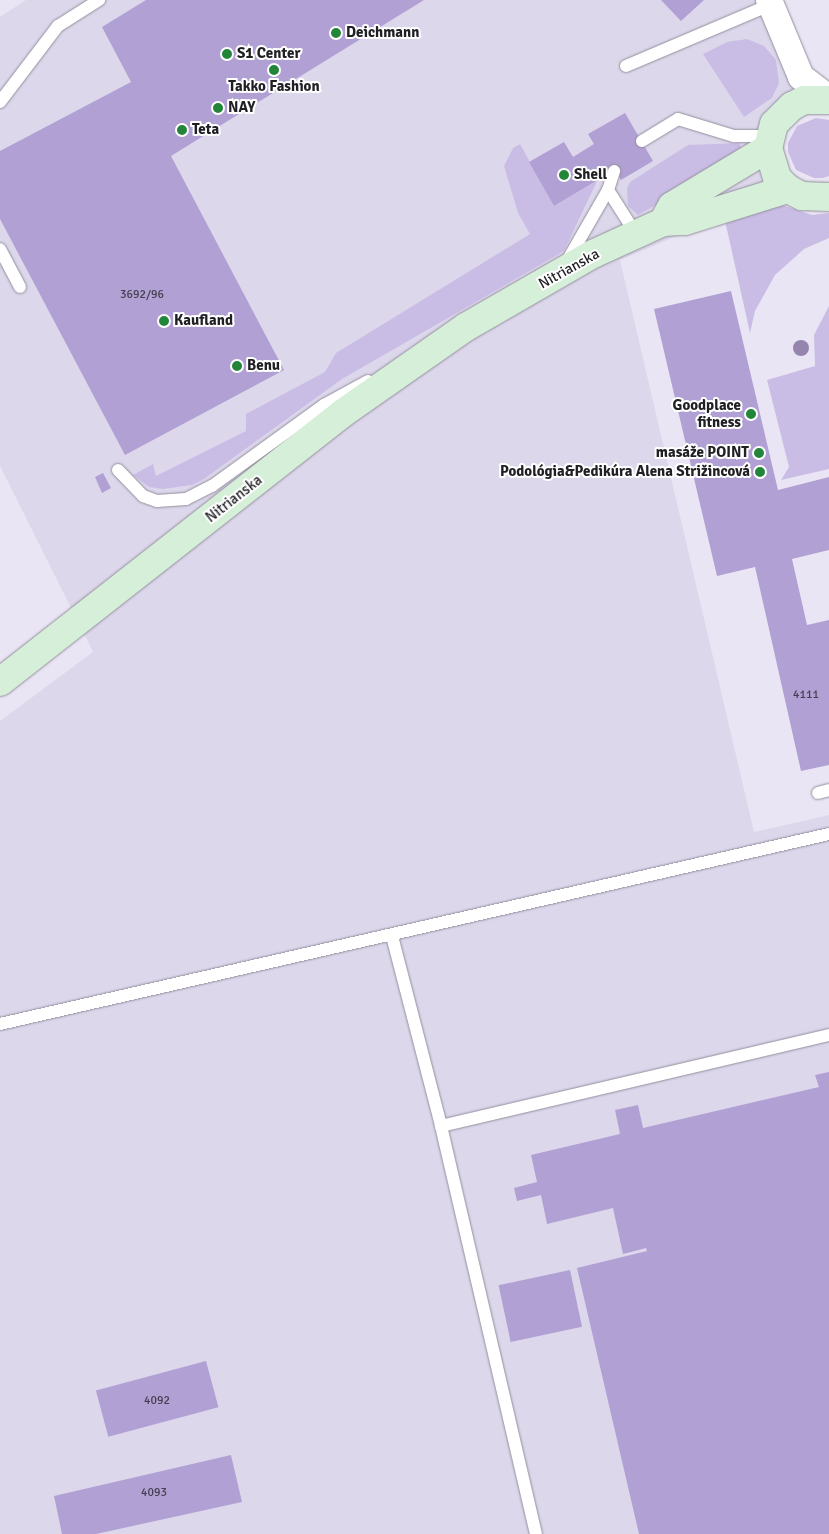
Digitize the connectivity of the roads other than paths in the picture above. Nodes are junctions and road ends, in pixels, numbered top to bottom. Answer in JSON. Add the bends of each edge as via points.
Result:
{"nodes":[{"id":1,"x":99,"y":0,"type":"edge"},
{"id":2,"x":771,"y":2,"type":"edge"},
{"id":3,"x":626,"y":66,"type":"dead end"},
{"id":4,"x":801,"y":77,"type":"junction"},
{"id":5,"x":829,"y":99,"type":"edge"},
{"id":6,"x":0,"y":102,"type":"edge"},
{"id":7,"x":792,"y":106,"type":"junction"},
{"id":8,"x":642,"y":141,"type":"dead end"},
{"id":9,"x":768,"y":142,"type":"junction"},
{"id":10,"x":614,"y":171,"type":"dead end"},
{"id":11,"x":788,"y":189,"type":"junction"},
{"id":12,"x":608,"y":190,"type":"junction"},
{"id":13,"x":829,"y":197,"type":"edge"},
{"id":14,"x":663,"y":222,"type":"junction"},
{"id":15,"x":636,"y":234,"type":"junction"},
{"id":16,"x":0,"y":249,"type":"edge"},
{"id":17,"x":562,"y":272,"type":"junction"},
{"id":18,"x":20,"y":287,"type":"dead end"},
{"id":19,"x":427,"y":352,"type":"junction"},
{"id":20,"x":118,"y":470,"type":"dead end"},
{"id":21,"x":0,"y":682,"type":"edge"},
{"id":22,"x":829,"y":834,"type":"edge"},
{"id":23,"x":392,"y":936,"type":"junction"},
{"id":24,"x":0,"y":1024,"type":"edge"},
{"id":25,"x":829,"y":1035,"type":"edge"},
{"id":26,"x":441,"y":1126,"type":"junction"},
{"id":27,"x":536,"y":1534,"type":"edge"}],
"edges":[{"from":1,"to":6,"type":"lane","via":[[58,26]]},
{"from":2,"to":3,"type":"lane"},
{"from":2,"to":4,"type":"street"},
{"from":4,"to":5,"type":"street"},
{"from":4,"to":7,"type":"street"},
{"from":5,"to":7,"type":"main road","via":[[804,100]]},
{"from":7,"to":9,"type":"main road","name":"Nitrianska","via":[[778,119]]},
{"from":8,"to":9,"type":"lane","via":[[678,119],[734,136]]},
{"from":9,"to":11,"type":"main road","via":[[777,178]]},
{"from":9,"to":14,"type":"main road","name":"Nitrianska","via":[[672,206]]},
{"from":10,"to":12,"type":"lane"},
{"from":11,"to":13,"type":"main road","via":[[802,196]]},
{"from":11,"to":14,"type":"main road","name":"Nitrianska","via":[[685,221]]},
{"from":12,"to":15,"type":"lane"},
{"from":12,"to":17,"type":"lane"},
{"from":14,"to":15,"type":"main road","name":"Nitrianska"},
{"from":15,"to":17,"type":"main road","name":"Nitrianska"},
{"from":16,"to":18,"type":"lane"},
{"from":17,"to":19,"type":"main road","name":"Nitrianska"},
{"from":19,"to":20,"type":"lane","name":"Nitrianska","via":[[332,400],[212,486],[186,499],[156,502],[144,496]]},
{"from":19,"to":21,"type":"main road","name":"Nitrianska","via":[[343,413]]},
{"from":22,"to":23,"type":"lane"},
{"from":23,"to":24,"type":"lane"},
{"from":23,"to":26,"type":"lane"},
{"from":25,"to":26,"type":"lane"},
{"from":26,"to":27,"type":"lane"}]}
